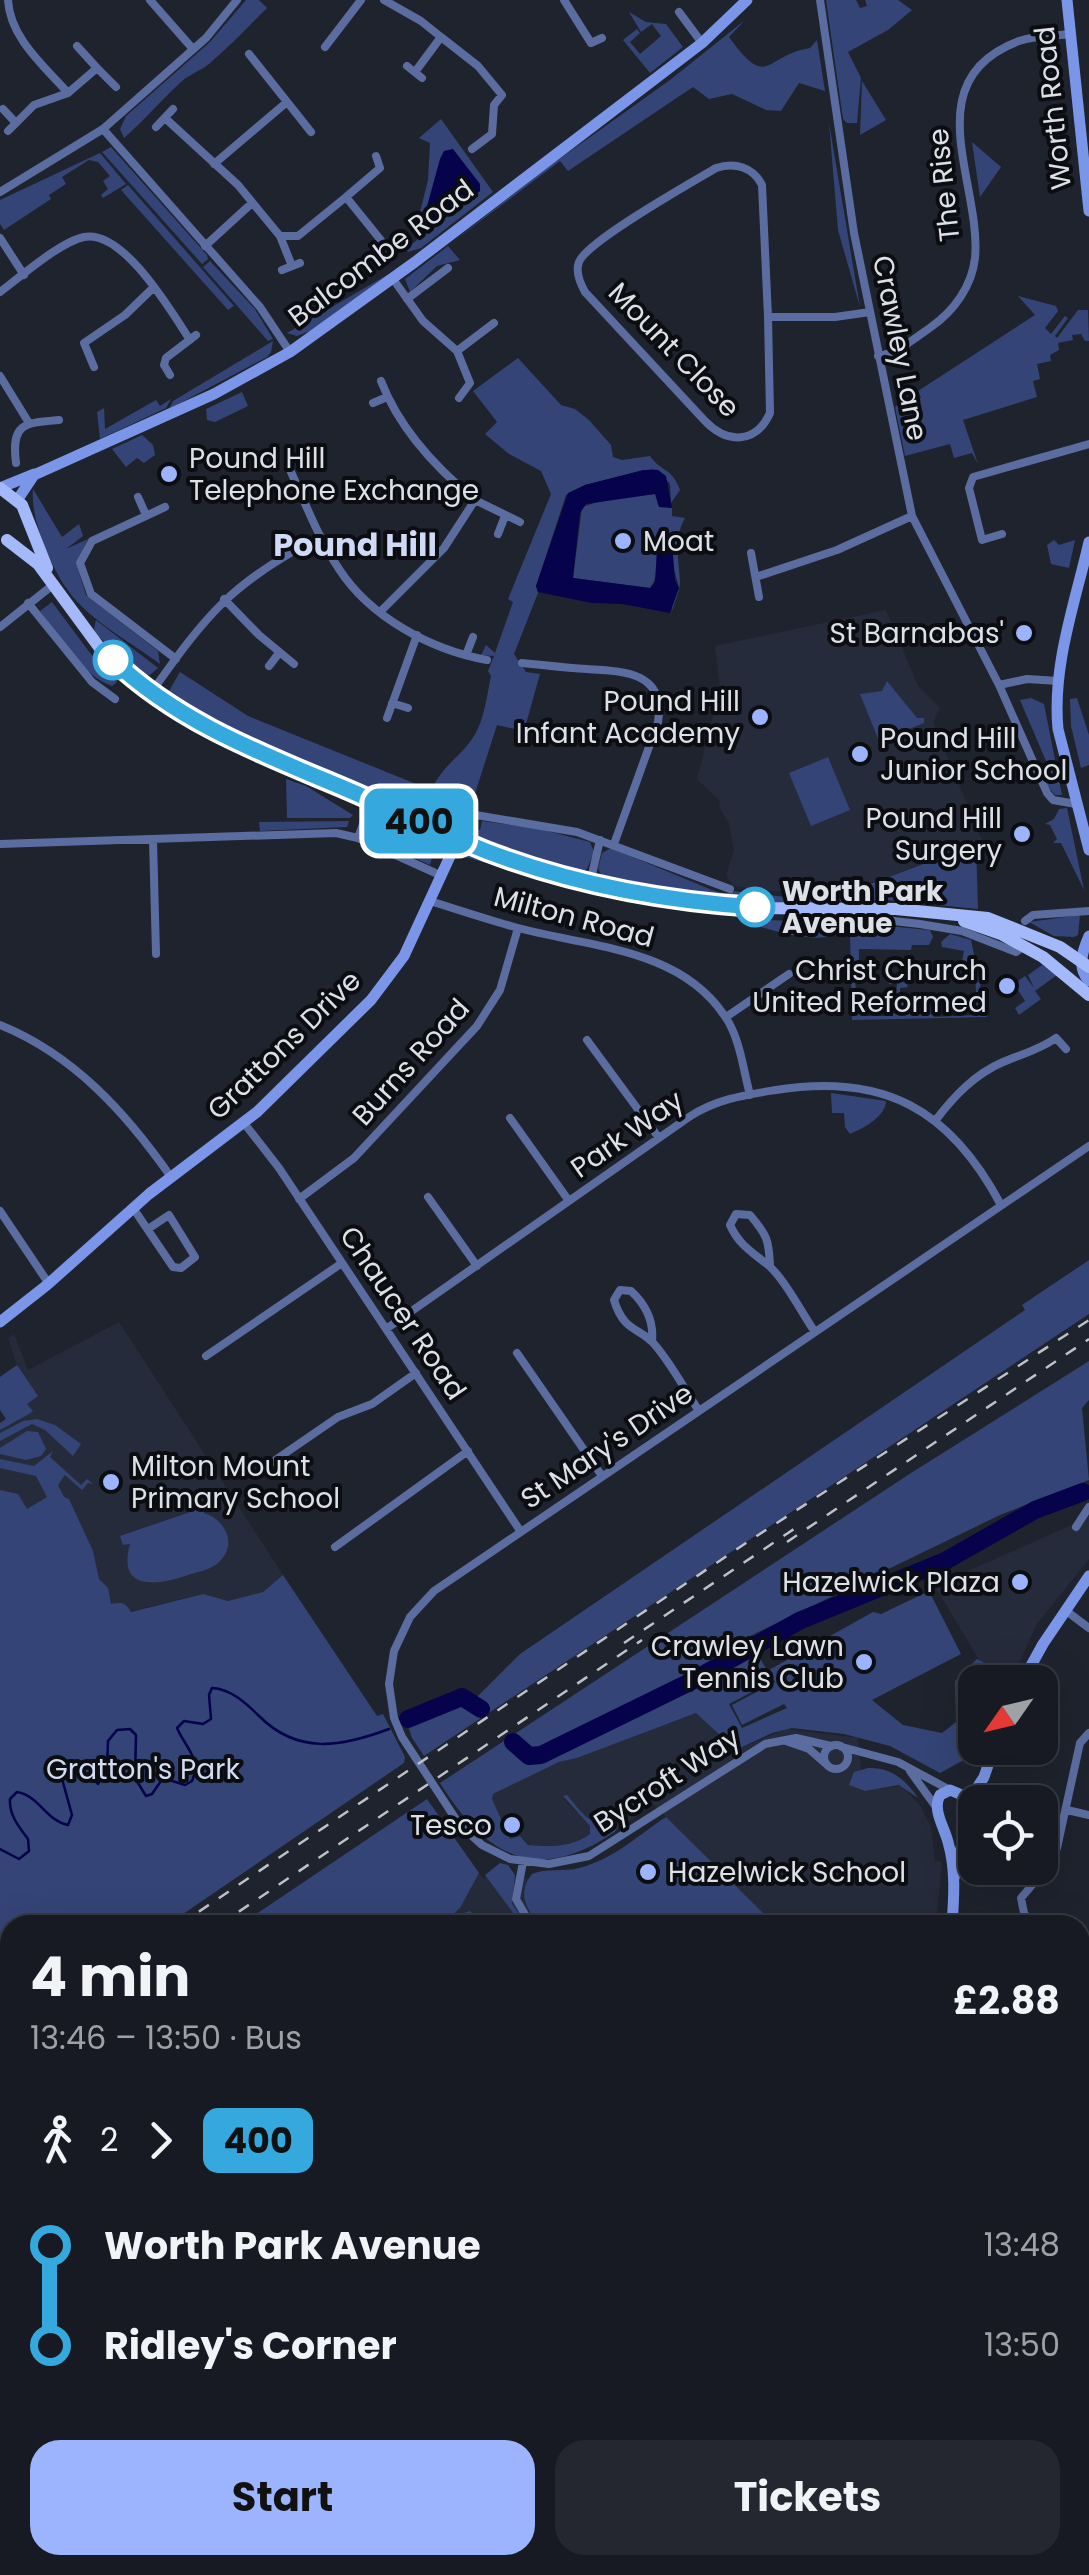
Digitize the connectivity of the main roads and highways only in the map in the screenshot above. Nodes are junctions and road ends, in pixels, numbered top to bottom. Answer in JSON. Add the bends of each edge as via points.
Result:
{"nodes":[{"id":1,"x":0,"y":488,"type":"edge"},
{"id":2,"x":21,"y":505,"type":"junction"},
{"id":3,"x":3,"y":541,"type":"edge"},
{"id":4,"x":54,"y":584,"type":"junction"},
{"id":5,"x":1027,"y":933,"type":"junction"},
{"id":6,"x":1086,"y":971,"type":"edge"},
{"id":7,"x":1089,"y":995,"type":"edge"}],
"edges":[{"from":1,"to":2,"type":"main road"},
{"from":2,"to":3,"type":"main road","via":[[20,529]]},
{"from":2,"to":4,"type":"main road"},
{"from":3,"to":4,"type":"main road","via":[[30,556]]},
{"from":4,"to":5,"type":"main road","via":[[99,647],[151,694],[210,730],[504,858],[692,902],[896,909],[988,918]]},
{"from":5,"to":6,"type":"main road","via":[[1060,947]]},
{"from":5,"to":7,"type":"main road"}]}
